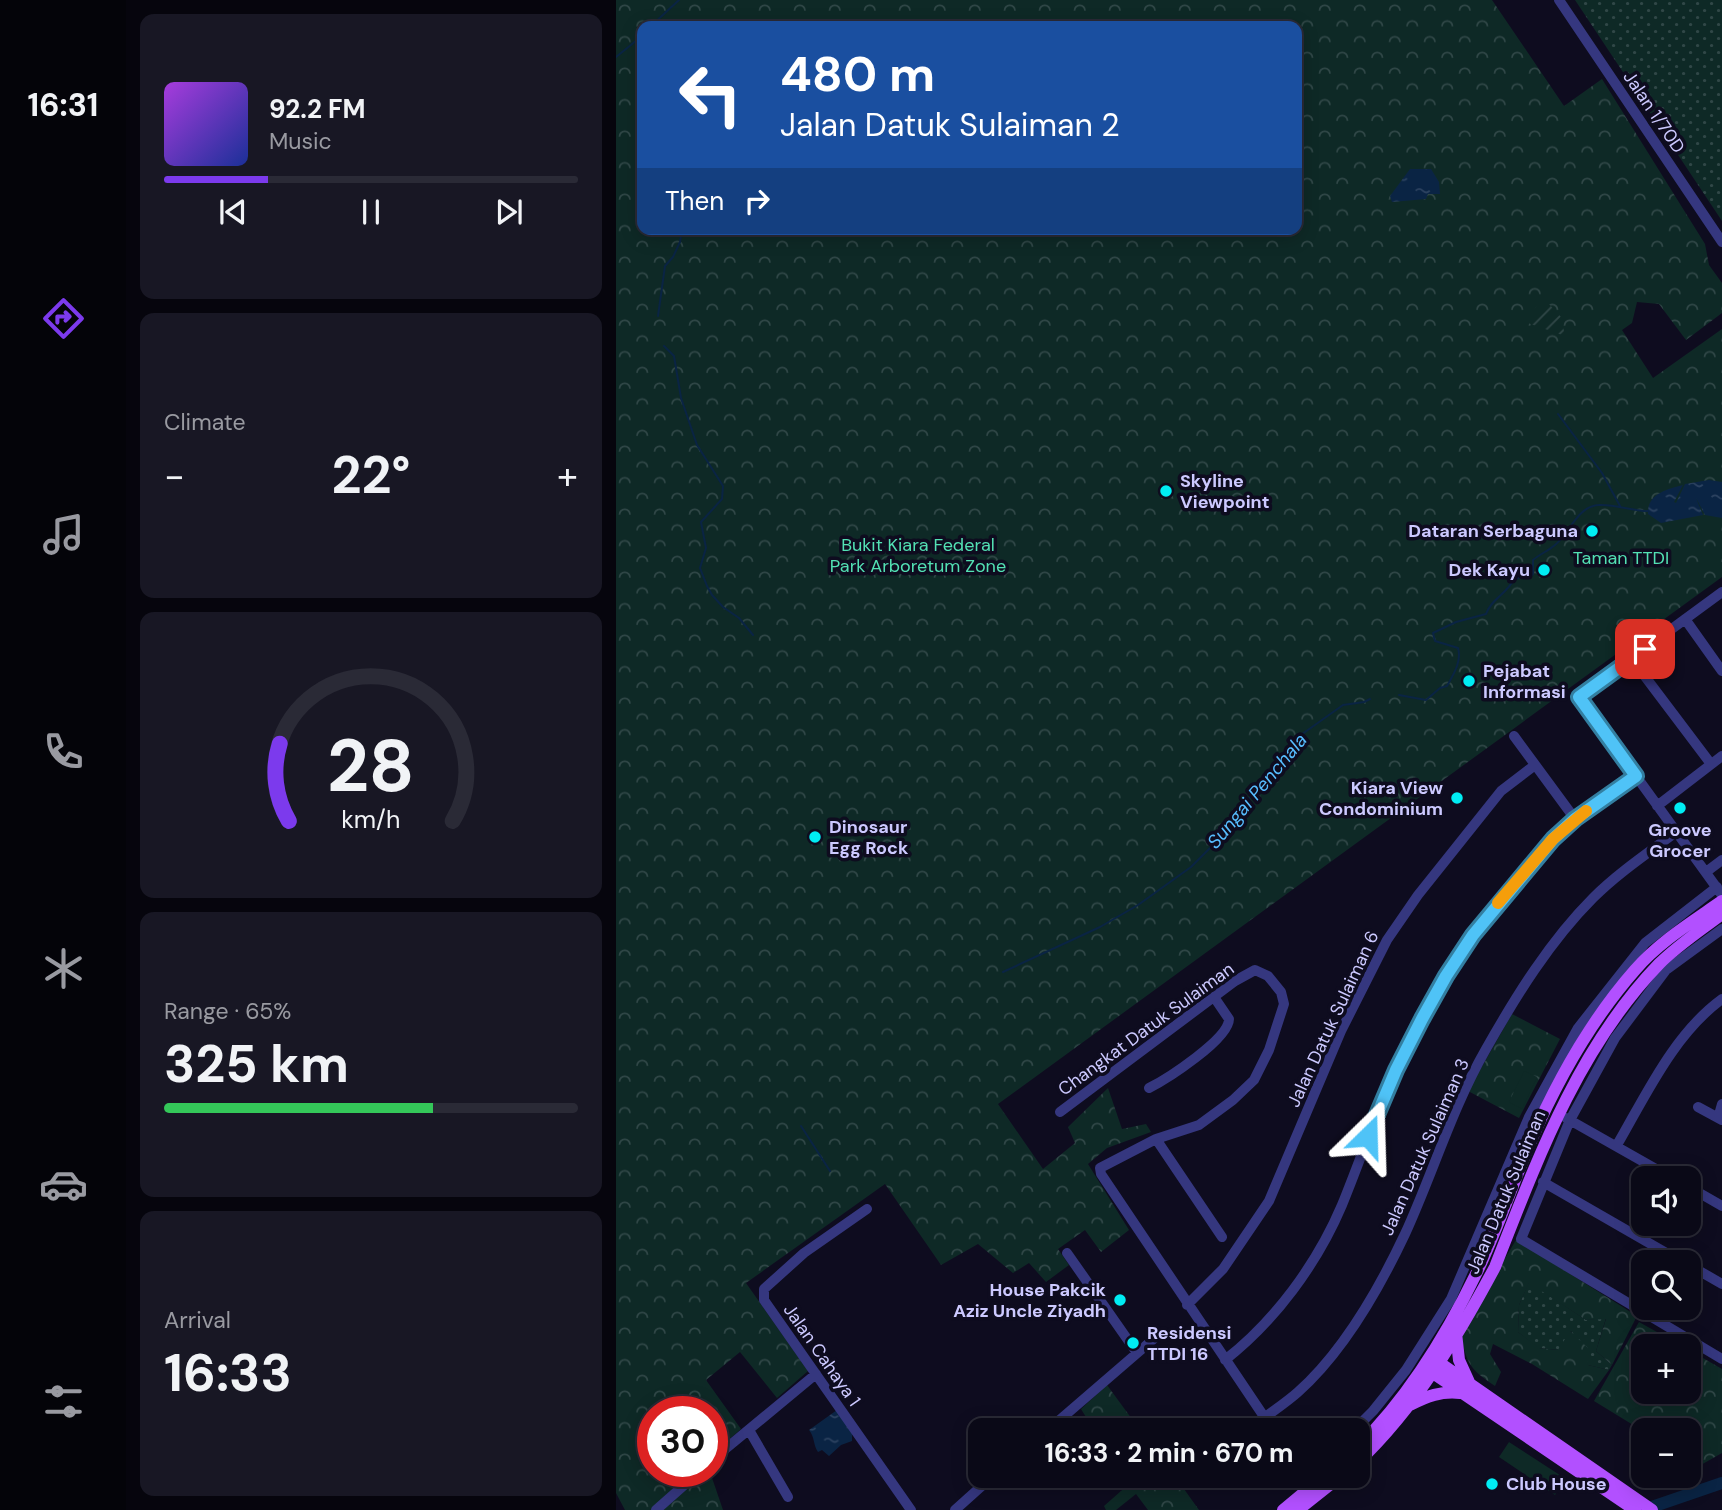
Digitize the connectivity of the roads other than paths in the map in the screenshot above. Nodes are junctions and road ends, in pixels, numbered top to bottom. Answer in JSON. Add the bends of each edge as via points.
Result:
{"nodes":[{"id":1,"x":1559,"y":0,"type":"edge"},
{"id":2,"x":1567,"y":0,"type":"edge"},
{"id":3,"x":1722,"y":231,"type":"edge"},
{"id":4,"x":1722,"y":242,"type":"edge"},
{"id":5,"x":1722,"y":592,"type":"edge"},
{"id":6,"x":1685,"y":619,"type":"junction"},
{"id":7,"x":1631,"y":658,"type":"junction"},
{"id":8,"x":1722,"y":670,"type":"edge"},
{"id":9,"x":1514,"y":736,"type":"dead end"},
{"id":10,"x":1722,"y":756,"type":"edge"},
{"id":11,"x":1711,"y":764,"type":"junction"},
{"id":12,"x":1535,"y":765,"type":"junction"},
{"id":13,"x":1636,"y":776,"type":"junction"},
{"id":14,"x":1657,"y":806,"type":"junction"},
{"id":15,"x":1575,"y":819,"type":"junction"},
{"id":16,"x":1676,"y":832,"type":"junction"},
{"id":17,"x":1722,"y":860,"type":"edge"},
{"id":18,"x":1706,"y":872,"type":"junction"},
{"id":19,"x":1719,"y":891,"type":"edge"},
{"id":20,"x":1722,"y":901,"type":"edge"},
{"id":21,"x":1722,"y":914,"type":"edge"},
{"id":22,"x":1722,"y":929,"type":"edge"},
{"id":23,"x":1214,"y":997,"type":"junction"},
{"id":24,"x":1722,"y":999,"type":"edge"},
{"id":25,"x":1625,"y":1006,"type":"junction"},
{"id":26,"x":1601,"y":1015,"type":"junction"},
{"id":27,"x":1149,"y":1088,"type":"dead end"},
{"id":28,"x":1722,"y":1104,"type":"edge"},
{"id":29,"x":1698,"y":1107,"type":"dead end"},
{"id":30,"x":1060,"y":1112,"type":"dead end"},
{"id":31,"x":1564,"y":1117,"type":"junction"},
{"id":32,"x":1720,"y":1119,"type":"edge"},
{"id":33,"x":1156,"y":1139,"type":"junction"},
{"id":34,"x":1545,"y":1140,"type":"junction"},
{"id":35,"x":1617,"y":1145,"type":"junction"},
{"id":36,"x":1558,"y":1147,"type":"junction"},
{"id":37,"x":1652,"y":1166,"type":"edge"},
{"id":38,"x":1543,"y":1182,"type":"junction"},
{"id":39,"x":1701,"y":1195,"type":"edge"},
{"id":40,"x":1722,"y":1206,"type":"edge"},
{"id":41,"x":867,"y":1209,"type":"dead end"},
{"id":42,"x":1222,"y":1237,"type":"dead end"},
{"id":43,"x":1661,"y":1250,"type":"edge"},
{"id":44,"x":1066,"y":1253,"type":"dead end"},
{"id":45,"x":1495,"y":1267,"type":"junction"},
{"id":46,"x":1701,"y":1272,"type":"edge"},
{"id":47,"x":1476,"y":1273,"type":"junction"},
{"id":48,"x":1722,"y":1284,"type":"edge"},
{"id":49,"x":1187,"y":1305,"type":"junction"},
{"id":50,"x":1456,"y":1333,"type":"junction"},
{"id":51,"x":1157,"y":1336,"type":"dead end"},
{"id":52,"x":1137,"y":1353,"type":"junction"},
{"id":53,"x":1722,"y":1359,"type":"edge"},
{"id":54,"x":1225,"y":1360,"type":"junction"},
{"id":55,"x":1431,"y":1364,"type":"junction"},
{"id":56,"x":816,"y":1374,"type":"junction"},
{"id":57,"x":1467,"y":1389,"type":"junction"},
{"id":58,"x":1407,"y":1406,"type":"junction"},
{"id":59,"x":1062,"y":1418,"type":"edge"},
{"id":60,"x":1265,"y":1418,"type":"joint"},
{"id":61,"x":1364,"y":1418,"type":"edge"},
{"id":62,"x":749,"y":1430,"type":"junction"},
{"id":63,"x":1370,"y":1433,"type":"edge"},
{"id":64,"x":728,"y":1448,"type":"edge"},
{"id":65,"x":1370,"y":1448,"type":"edge"},
{"id":66,"x":1607,"y":1484,"type":"junction"},
{"id":67,"x":682,"y":1487,"type":"edge"},
{"id":68,"x":980,"y":1488,"type":"edge"},
{"id":69,"x":1313,"y":1488,"type":"edge"},
{"id":70,"x":1317,"y":1488,"type":"edge"},
{"id":71,"x":1320,"y":1488,"type":"edge"},
{"id":72,"x":1315,"y":1491,"type":"junction"},
{"id":73,"x":788,"y":1497,"type":"dead end"},
{"id":74,"x":656,"y":1510,"type":"edge"},
{"id":75,"x":911,"y":1510,"type":"edge"},
{"id":76,"x":955,"y":1510,"type":"edge"},
{"id":77,"x":1283,"y":1510,"type":"edge"},
{"id":78,"x":1298,"y":1510,"type":"edge"},
{"id":79,"x":1635,"y":1510,"type":"edge"},
{"id":80,"x":1652,"y":1510,"type":"edge"}],
"edges":[{"from":1,"to":4,"type":"street","name":"Jalan 1/70D"},
{"from":2,"to":3,"type":"street","name":"Jalan 1/70D"},
{"from":5,"to":6,"type":"street"},
{"from":6,"to":7,"type":"street"},
{"from":6,"to":8,"type":"street"},
{"from":7,"to":11,"type":"street"},
{"from":7,"to":13,"type":"street","via":[[1579,697]]},
{"from":9,"to":12,"type":"street"},
{"from":10,"to":11,"type":"street"},
{"from":11,"to":14,"type":"street"},
{"from":12,"to":15,"type":"street"},
{"from":12,"to":49,"type":"street","name":"Jalan Datuk Sulaiman 6","via":[[1501,791],[1387,940],[1341,1031],[1269,1201],[1223,1269]]},
{"from":13,"to":14,"type":"street"},
{"from":13,"to":15,"type":"street"},
{"from":14,"to":16,"type":"street"},
{"from":15,"to":54,"type":"street","via":[[1497,904],[1446,976],[1396,1070],[1329,1231],[1268,1320]]},
{"from":16,"to":18,"type":"street"},
{"from":16,"to":60,"type":"street","name":"Jalan Datuk Sulaiman 3","via":[[1592,899],[1531,976],[1485,1051],[1405,1233],[1367,1304],[1319,1370]]},
{"from":17,"to":18,"type":"street"},
{"from":18,"to":19,"type":"street"},
{"from":19,"to":61,"type":"street","name":"Jalan Datuk Sulaiman","via":[[1646,943],[1578,1028],[1529,1117],[1451,1299],[1406,1370]]},
{"from":20,"to":26,"type":"main road","name":"Jalan Datuk Sulaiman","via":[[1649,955]]},
{"from":21,"to":25,"type":"main road","name":"Jalan Datuk Sulaiman","via":[[1662,961]]},
{"from":22,"to":31,"type":"street","name":"Jalan Datuk Sulaiman","via":[[1666,970]]},
{"from":23,"to":27,"type":"street","via":[[1229,1019],[1226,1030],[1177,1074]]},
{"from":23,"to":30,"type":"street","name":"Changkat Datuk Sulaiman"},
{"from":23,"to":33,"type":"street","name":"Changkat Datuk Sulaiman","via":[[1255,970],[1268,976],[1284,1004],[1269,1050],[1254,1080],[1233,1100],[1199,1125]]},
{"from":24,"to":35,"type":"street","via":[[1707,1010],[1662,1065]]},
{"from":25,"to":26,"type":"main road","via":[[1621,996]]},
{"from":25,"to":31,"type":"main road","name":"Jalan Datuk Sulaiman","via":[[1591,1053]]},
{"from":26,"to":47,"type":"main road","name":"Jalan Datuk Sulaiman","via":[[1540,1121]]},
{"from":28,"to":32,"type":"street"},
{"from":29,"to":32,"type":"street"},
{"from":31,"to":34,"type":"main road","name":"Jalan Datuk Sulaiman"},
{"from":31,"to":35,"type":"street"},
{"from":31,"to":36,"type":"street"},
{"from":33,"to":42,"type":"street"},
{"from":33,"to":49,"type":"street","name":"Changkat Datuk Sulaiman","via":[[1100,1168],[1101,1174]]},
{"from":34,"to":36,"type":"street"},
{"from":34,"to":45,"type":"main road","name":"Jalan Datuk Sulaiman"},
{"from":35,"to":37,"type":"street"},
{"from":36,"to":38,"type":"street"},
{"from":38,"to":43,"type":"street"},
{"from":38,"to":53,"type":"street","via":[[1521,1240]]},
{"from":39,"to":40,"type":"street"},
{"from":41,"to":56,"type":"street","name":"Jalan Cahaya 1","via":[[804,1253],[764,1289],[764,1300]]},
{"from":44,"to":52,"type":"street"},
{"from":45,"to":47,"type":"main road","via":[[1487,1276]]},
{"from":45,"to":50,"type":"main road","name":"Jalan Datuk Sulaiman"},
{"from":46,"to":48,"type":"street"},
{"from":47,"to":55,"type":"main road","name":"Jalan Datuk Sulaiman"},
{"from":49,"to":54,"type":"street"},
{"from":50,"to":55,"type":"main road","name":"Jalan Datuk Sulaiman"},
{"from":50,"to":57,"type":"main road"},
{"from":51,"to":52,"type":"street"},
{"from":52,"to":59,"type":"street"},
{"from":54,"to":60,"type":"street"},
{"from":55,"to":57,"type":"main road"},
{"from":55,"to":58,"type":"main road","name":"Jalan Datuk Sulaiman"},
{"from":55,"to":63,"type":"main road","name":"Jalan Datuk Sulaiman"},
{"from":56,"to":62,"type":"street"},
{"from":56,"to":75,"type":"street","name":"Jalan Cahaya 1"},
{"from":57,"to":58,"type":"main road","via":[[1434,1394]]},
{"from":57,"to":66,"type":"main road"},
{"from":58,"to":65,"type":"main road","name":"Jalan Datuk Sulaiman"},
{"from":62,"to":64,"type":"street"},
{"from":62,"to":73,"type":"street"},
{"from":66,"to":79,"type":"main road"},
{"from":66,"to":80,"type":"main road"},
{"from":67,"to":74,"type":"street"},
{"from":68,"to":76,"type":"street"},
{"from":69,"to":72,"type":"street"},
{"from":70,"to":72,"type":"main road"},
{"from":71,"to":72,"type":"main road"},
{"from":72,"to":77,"type":"main road"},
{"from":72,"to":78,"type":"main road"}]}
